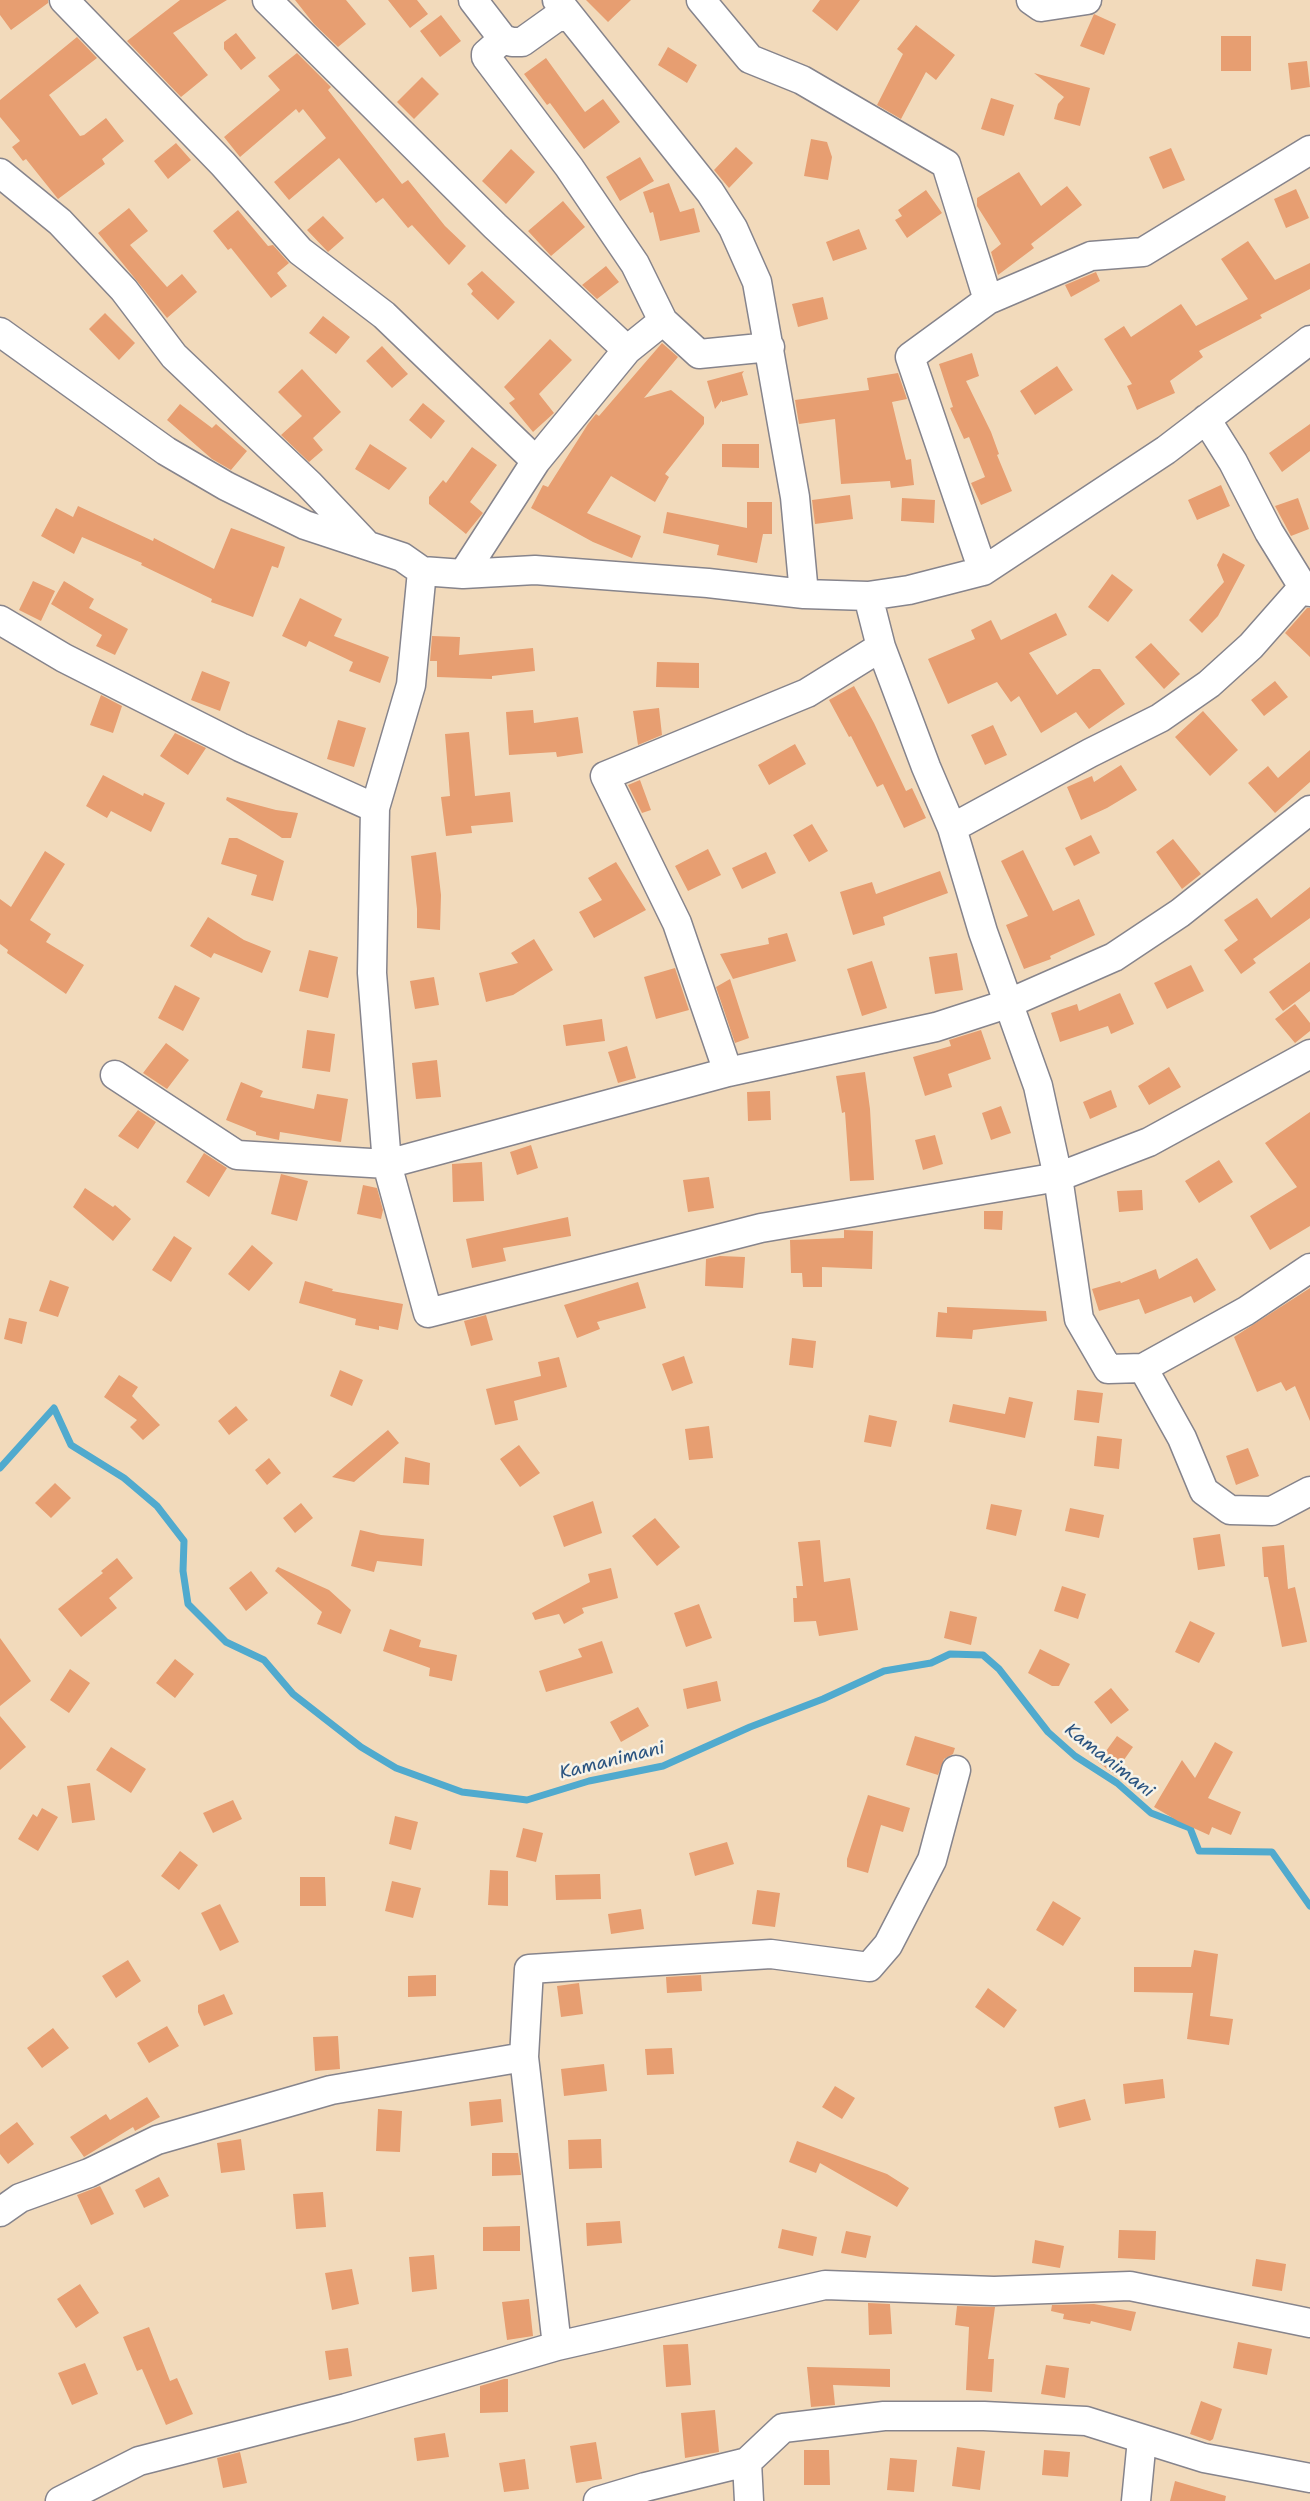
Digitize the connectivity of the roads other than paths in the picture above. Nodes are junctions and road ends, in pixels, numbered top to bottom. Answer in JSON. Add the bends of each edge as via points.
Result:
{"nodes":[{"id":1,"x":64,"y":0,"type":"edge"},
{"id":2,"x":267,"y":0,"type":"edge"},
{"id":3,"x":473,"y":0,"type":"edge"},
{"id":4,"x":701,"y":0,"type":"edge"},
{"id":5,"x":1031,"y":0,"type":"edge"},
{"id":6,"x":1088,"y":0,"type":"edge"},
{"id":7,"x":563,"y":8,"type":"edge"},
{"id":8,"x":503,"y":39,"type":"junction"},
{"id":9,"x":1310,"y":150,"type":"edge"},
{"id":10,"x":0,"y":173,"type":"edge"},
{"id":11,"x":987,"y":300,"type":"junction"},
{"id":12,"x":663,"y":321,"type":"junction"},
{"id":13,"x":0,"y":332,"type":"edge"},
{"id":14,"x":1310,"y":340,"type":"edge"},
{"id":15,"x":770,"y":347,"type":"junction"},
{"id":16,"x":627,"y":350,"type":"junction"},
{"id":17,"x":1206,"y":419,"type":"junction"},
{"id":18,"x":536,"y":461,"type":"junction"},
{"id":19,"x":365,"y":544,"type":"junction"},
{"id":20,"x":422,"y":571,"type":"junction"},
{"id":21,"x":983,"y":572,"type":"junction"},
{"id":22,"x":463,"y":574,"type":"junction"},
{"id":23,"x":1306,"y":590,"type":"edge"},
{"id":24,"x":804,"y":594,"type":"junction"},
{"id":25,"x":868,"y":596,"type":"junction"},
{"id":26,"x":0,"y":620,"type":"edge"},
{"id":27,"x":881,"y":646,"type":"junction"},
{"id":28,"x":375,"y":808,"type":"junction"},
{"id":29,"x":1310,"y":810,"type":"edge"},
{"id":30,"x":952,"y":828,"type":"junction"},
{"id":31,"x":1007,"y":1004,"type":"junction"},
{"id":32,"x":1310,"y":1054,"type":"edge"},
{"id":33,"x":728,"y":1072,"type":"junction"},
{"id":34,"x":115,"y":1075,"type":"dead end"},
{"id":35,"x":387,"y":1164,"type":"junction"},
{"id":36,"x":1058,"y":1177,"type":"junction"},
{"id":37,"x":1310,"y":1268,"type":"edge"},
{"id":38,"x":1143,"y":1368,"type":"junction"},
{"id":39,"x":1310,"y":1491,"type":"edge"},
{"id":40,"x":956,"y":1770,"type":"dead end"},
{"id":41,"x":524,"y":2057,"type":"junction"},
{"id":42,"x":0,"y":2212,"type":"edge"},
{"id":43,"x":1310,"y":2323,"type":"edge"},
{"id":44,"x":557,"y":2346,"type":"junction"},
{"id":45,"x":1142,"y":2439,"type":"junction"},
{"id":46,"x":747,"y":2462,"type":"junction"},
{"id":47,"x":1310,"y":2478,"type":"edge"},
{"id":48,"x":646,"y":2494,"type":"edge"},
{"id":49,"x":60,"y":2501,"type":"edge"},
{"id":50,"x":598,"y":2501,"type":"edge"},
{"id":51,"x":749,"y":2501,"type":"edge"},
{"id":52,"x":1136,"y":2501,"type":"edge"}],
"edges":[{"from":1,"to":18,"type":"street","via":[[223,164],[300,251],[384,315]]},
{"from":2,"to":16,"type":"street","via":[[495,226]]},
{"from":3,"to":8,"type":"street"},
{"from":4,"to":11,"type":"street","via":[[750,59],[802,80],[946,164]]},
{"from":5,"to":6,"type":"street","via":[[1041,7]]},
{"from":7,"to":8,"type":"street","via":[[557,17],[522,42]]},
{"from":7,"to":15,"type":"street","via":[[710,192],[733,228],[757,282]]},
{"from":8,"to":12,"type":"street","via":[[486,57],[569,167],[635,264]]},
{"from":9,"to":11,"type":"street","via":[[1143,252],[1091,256]]},
{"from":10,"to":19,"type":"street","via":[[60,222],[124,290],[174,356],[309,484]]},
{"from":11,"to":21,"type":"street","via":[[910,357]]},
{"from":12,"to":15,"type":"street","via":[[699,354]]},
{"from":12,"to":16,"type":"street"},
{"from":13,"to":19,"type":"street","via":[[166,451],[226,486],[305,525]]},
{"from":14,"to":17,"type":"street"},
{"from":15,"to":24,"type":"street","via":[[795,497]]},
{"from":16,"to":18,"type":"street"},
{"from":17,"to":21,"type":"street"},
{"from":17,"to":23,"type":"street"},
{"from":18,"to":22,"type":"street"},
{"from":19,"to":20,"type":"street","via":[[402,557]]},
{"from":20,"to":22,"type":"street"},
{"from":20,"to":28,"type":"street","via":[[411,685]]},
{"from":21,"to":25,"type":"street"},
{"from":22,"to":24,"type":"street","via":[[535,570]]},
{"from":23,"to":30,"type":"street","via":[[1209,684],[1160,718]]},
{"from":24,"to":25,"type":"street"},
{"from":25,"to":27,"type":"street"},
{"from":26,"to":28,"type":"street","via":[[240,747]]},
{"from":27,"to":30,"type":"street"},
{"from":27,"to":33,"type":"street","via":[[807,693],[605,776],[677,923]]},
{"from":28,"to":35,"type":"street","via":[[372,973]]},
{"from":29,"to":31,"type":"street","via":[[1180,913],[1114,957]]},
{"from":30,"to":31,"type":"street"},
{"from":31,"to":33,"type":"street","via":[[936,1027]]},
{"from":31,"to":36,"type":"street","via":[[1038,1086]]},
{"from":32,"to":36,"type":"street","via":[[1149,1142]]},
{"from":33,"to":35,"type":"street"},
{"from":34,"to":35,"type":"street","via":[[237,1155]]},
{"from":35,"to":36,"type":"street","via":[[428,1313],[761,1228]]},
{"from":36,"to":38,"type":"street","via":[[1079,1319],[1108,1369]]},
{"from":37,"to":38,"type":"street","via":[[1246,1311]]},
{"from":38,"to":39,"type":"street","via":[[1182,1438],[1204,1491],[1230,1510],[1272,1511]]},
{"from":40,"to":41,"type":"street","via":[[932,1860],[888,1945],[869,1967],[771,1954],[529,1969]]},
{"from":41,"to":42,"type":"street","via":[[331,2090],[157,2140],[20,2198]]},
{"from":41,"to":44,"type":"street"},
{"from":43,"to":44,"type":"street","via":[[1130,2286],[994,2291],[825,2285]]},
{"from":44,"to":49,"type":"street","via":[[346,2408],[139,2461]]},
{"from":45,"to":46,"type":"street","via":[[1086,2421],[884,2416],[783,2428]]},
{"from":45,"to":47,"type":"street","via":[[1204,2458]]},
{"from":45,"to":52,"type":"street"},
{"from":46,"to":48,"type":"street"},
{"from":46,"to":51,"type":"street"},
{"from":48,"to":50,"type":"street"}]}
